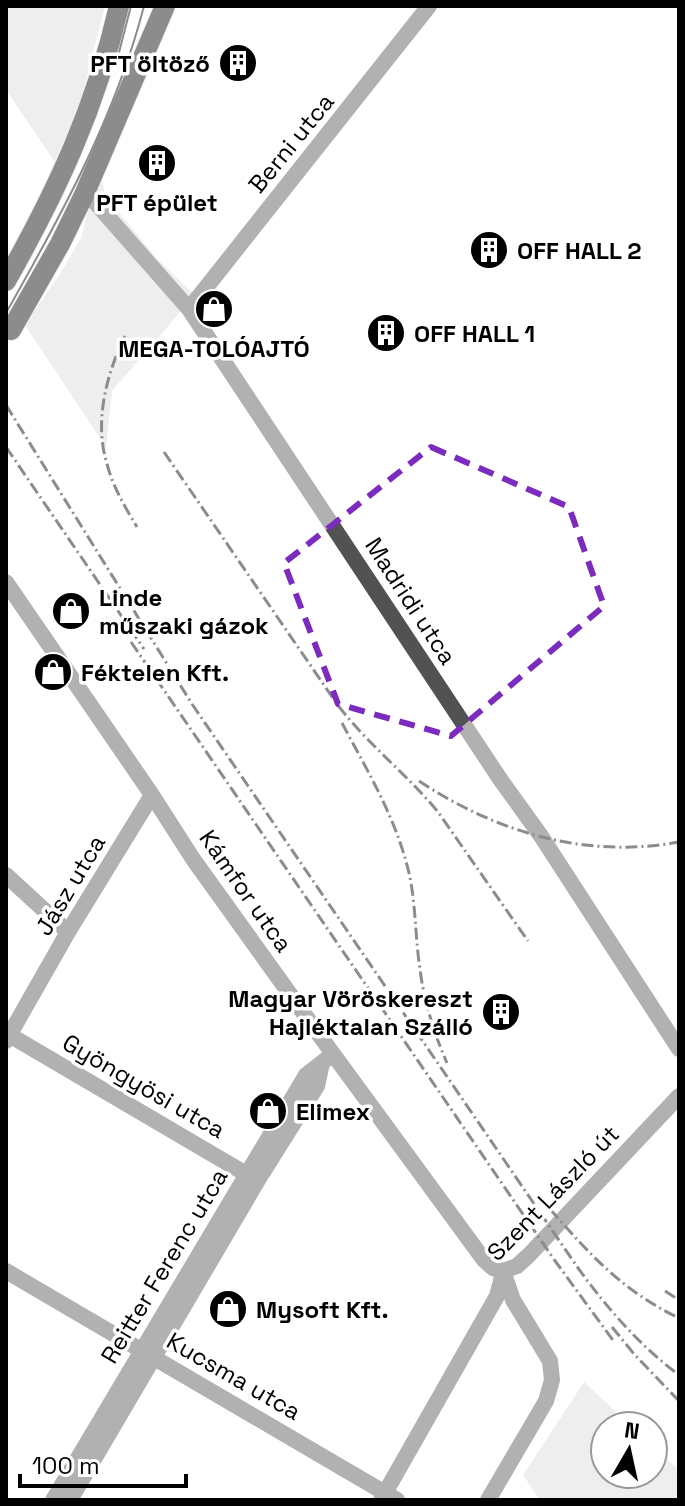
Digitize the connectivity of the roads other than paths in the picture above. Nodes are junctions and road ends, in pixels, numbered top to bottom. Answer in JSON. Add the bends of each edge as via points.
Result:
{"nodes":[{"id":1,"x":119,"y":6,"type":"edge"},
{"id":2,"x":165,"y":6,"type":"edge"},
{"id":3,"x":429,"y":6,"type":"edge"},
{"id":4,"x":84,"y":195,"type":"junction"},
{"id":5,"x":6,"y":281,"type":"edge"},
{"id":6,"x":189,"y":309,"type":"junction"},
{"id":7,"x":11,"y":330,"type":"dead end"},
{"id":8,"x":6,"y":582,"type":"edge"},
{"id":9,"x":152,"y":795,"type":"junction"},
{"id":10,"x":6,"y":875,"type":"edge"},
{"id":11,"x":68,"y":932,"type":"junction"},
{"id":12,"x":7,"y":1036,"type":"edge"},
{"id":13,"x":679,"y":1049,"type":"edge"},
{"id":14,"x":327,"y":1058,"type":"junction"},
{"id":15,"x":679,"y":1096,"type":"edge"},
{"id":16,"x":252,"y":1177,"type":"junction"},
{"id":17,"x":6,"y":1271,"type":"edge"},
{"id":18,"x":503,"y":1271,"type":"junction"},
{"id":19,"x":149,"y":1354,"type":"junction"},
{"id":20,"x":388,"y":1498,"type":"edge"},
{"id":21,"x":53,"y":1500,"type":"edge"},
{"id":22,"x":70,"y":1500,"type":"edge"},
{"id":23,"x":488,"y":1500,"type":"edge"}],
"edges":[{"from":1,"to":5,"type":"main road","via":[[101,75],[71,154]]},
{"from":2,"to":4,"type":"main road"},
{"from":3,"to":6,"type":"street","name":"Berni utca"},
{"from":4,"to":6,"type":"street","name":"Madridi utca"},
{"from":4,"to":7,"type":"main road"},
{"from":6,"to":13,"type":"street","name":"Madridi utca"},
{"from":8,"to":9,"type":"street","name":"Kámfor utca"},
{"from":9,"to":11,"type":"street","name":"Jász utca"},
{"from":9,"to":14,"type":"street","name":"Kámfor utca"},
{"from":10,"to":11,"type":"street"},
{"from":11,"to":12,"type":"street","name":"Jász utca"},
{"from":12,"to":16,"type":"street","name":"Gyöngyösi utca"},
{"from":14,"to":16,"type":"street","name":"Reitter Ferenc utca","via":[[317,1086]]},
{"from":14,"to":18,"type":"street","name":"Kámfor utca","via":[[484,1260]]},
{"from":15,"to":18,"type":"street","name":"Szent László út","via":[[529,1255]]},
{"from":16,"to":19,"type":"street","name":"Reitter Ferenc utca"},
{"from":17,"to":19,"type":"street","name":"Kucsma utca"},
{"from":18,"to":20,"type":"street","name":"Szent László út","via":[[497,1296]]},
{"from":18,"to":23,"type":"street","name":"Kámfor utca","via":[[513,1300],[550,1361],[552,1380],[546,1401]]},
{"from":19,"to":20,"type":"street","name":"Kucsma utca"},
{"from":19,"to":21,"type":"street","name":"Reitter Ferenc utca"},
{"from":19,"to":22,"type":"street","name":"Reitter Ferenc utca"}]}
